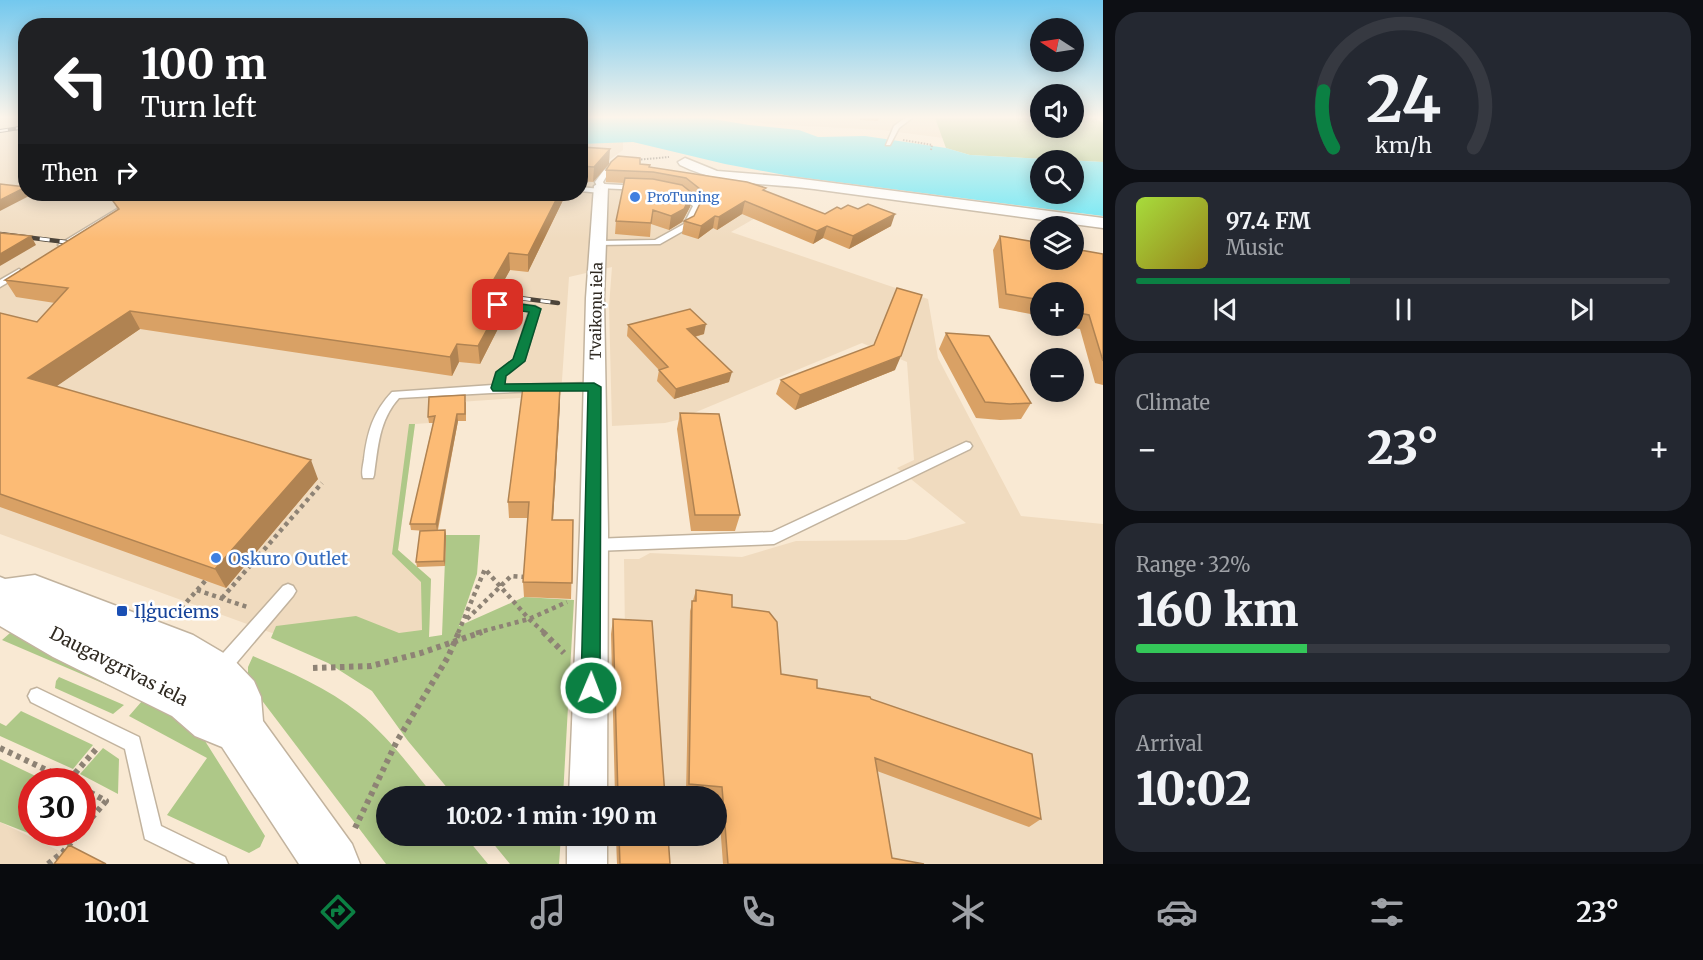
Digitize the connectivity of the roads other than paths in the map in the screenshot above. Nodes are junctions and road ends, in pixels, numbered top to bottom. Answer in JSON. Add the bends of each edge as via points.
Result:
{"nodes":[{"id":1,"x":685,"y":162,"type":"road end"},
{"id":2,"x":599,"y":184,"type":"edge"},
{"id":3,"x":652,"y":188,"type":"edge"},
{"id":4,"x":673,"y":192,"type":"edge"},
{"id":5,"x":134,"y":201,"type":"edge"},
{"id":6,"x":1103,"y":224,"type":"edge"},
{"id":7,"x":598,"y":243,"type":"junction"},
{"id":8,"x":57,"y":248,"type":"edge"},
{"id":9,"x":28,"y":266,"type":"edge"},
{"id":10,"x":0,"y":284,"type":"edge"},
{"id":11,"x":498,"y":305,"type":"edge"},
{"id":12,"x":594,"y":387,"type":"junction"},
{"id":13,"x":498,"y":388,"type":"junction"},
{"id":14,"x":966,"y":446,"type":"dead end"},
{"id":15,"x":368,"y":475,"type":"dead end"},
{"id":16,"x":594,"y":545,"type":"junction"},
{"id":17,"x":288,"y":591,"type":"dead end"},
{"id":18,"x":2,"y":596,"type":"edge"},
{"id":19,"x":216,"y":673,"type":"junction"},
{"id":20,"x":37,"y":696,"type":"dead end"},
{"id":21,"x":239,"y":729,"type":"junction"},
{"id":22,"x":588,"y":786,"type":"edge"},
{"id":23,"x":587,"y":846,"type":"edge"},
{"id":24,"x":342,"y":849,"type":"edge"},
{"id":25,"x":218,"y":864,"type":"edge"},
{"id":26,"x":587,"y":864,"type":"edge"}],
"edges":[{"from":1,"to":6,"type":"street","via":[[716,175]]},
{"from":2,"to":3,"type":"lane"},
{"from":2,"to":7,"type":"street","name":"Tvaikoņu iela"},
{"from":4,"to":7,"type":"lane","via":[[683,194],[697,206],[687,225],[657,242]]},
{"from":5,"to":8,"type":"lane"},
{"from":7,"to":12,"type":"street","name":"Tvaikoņu iela"},
{"from":9,"to":10,"type":"lane"},
{"from":11,"to":13,"type":"lane","via":[[535,309],[519,361],[500,375]]},
{"from":12,"to":13,"type":"lane"},
{"from":12,"to":16,"type":"street","name":"Tvaikoņu iela"},
{"from":13,"to":15,"type":"lane","via":[[396,395],[384,405],[375,425]]},
{"from":14,"to":16,"type":"lane","via":[[774,538]]},
{"from":16,"to":22,"type":"street","name":"Tvaikoņu iela"},
{"from":17,"to":19,"type":"lane"},
{"from":18,"to":19,"type":"main road","name":"Daugavgrīvas iela","via":[[35,593],[177,650]]},
{"from":18,"to":21,"type":"main road","name":"Daugavgrīvas iela","via":[[14,612],[69,643],[174,692],[212,719]]},
{"from":19,"to":21,"type":"main road","name":"Daugavgrīvas iela","via":[[237,697]]},
{"from":20,"to":25,"type":"lane","via":[[134,743],[152,832]]},
{"from":21,"to":24,"type":"main road"},
{"from":23,"to":26,"type":"street"}]}
